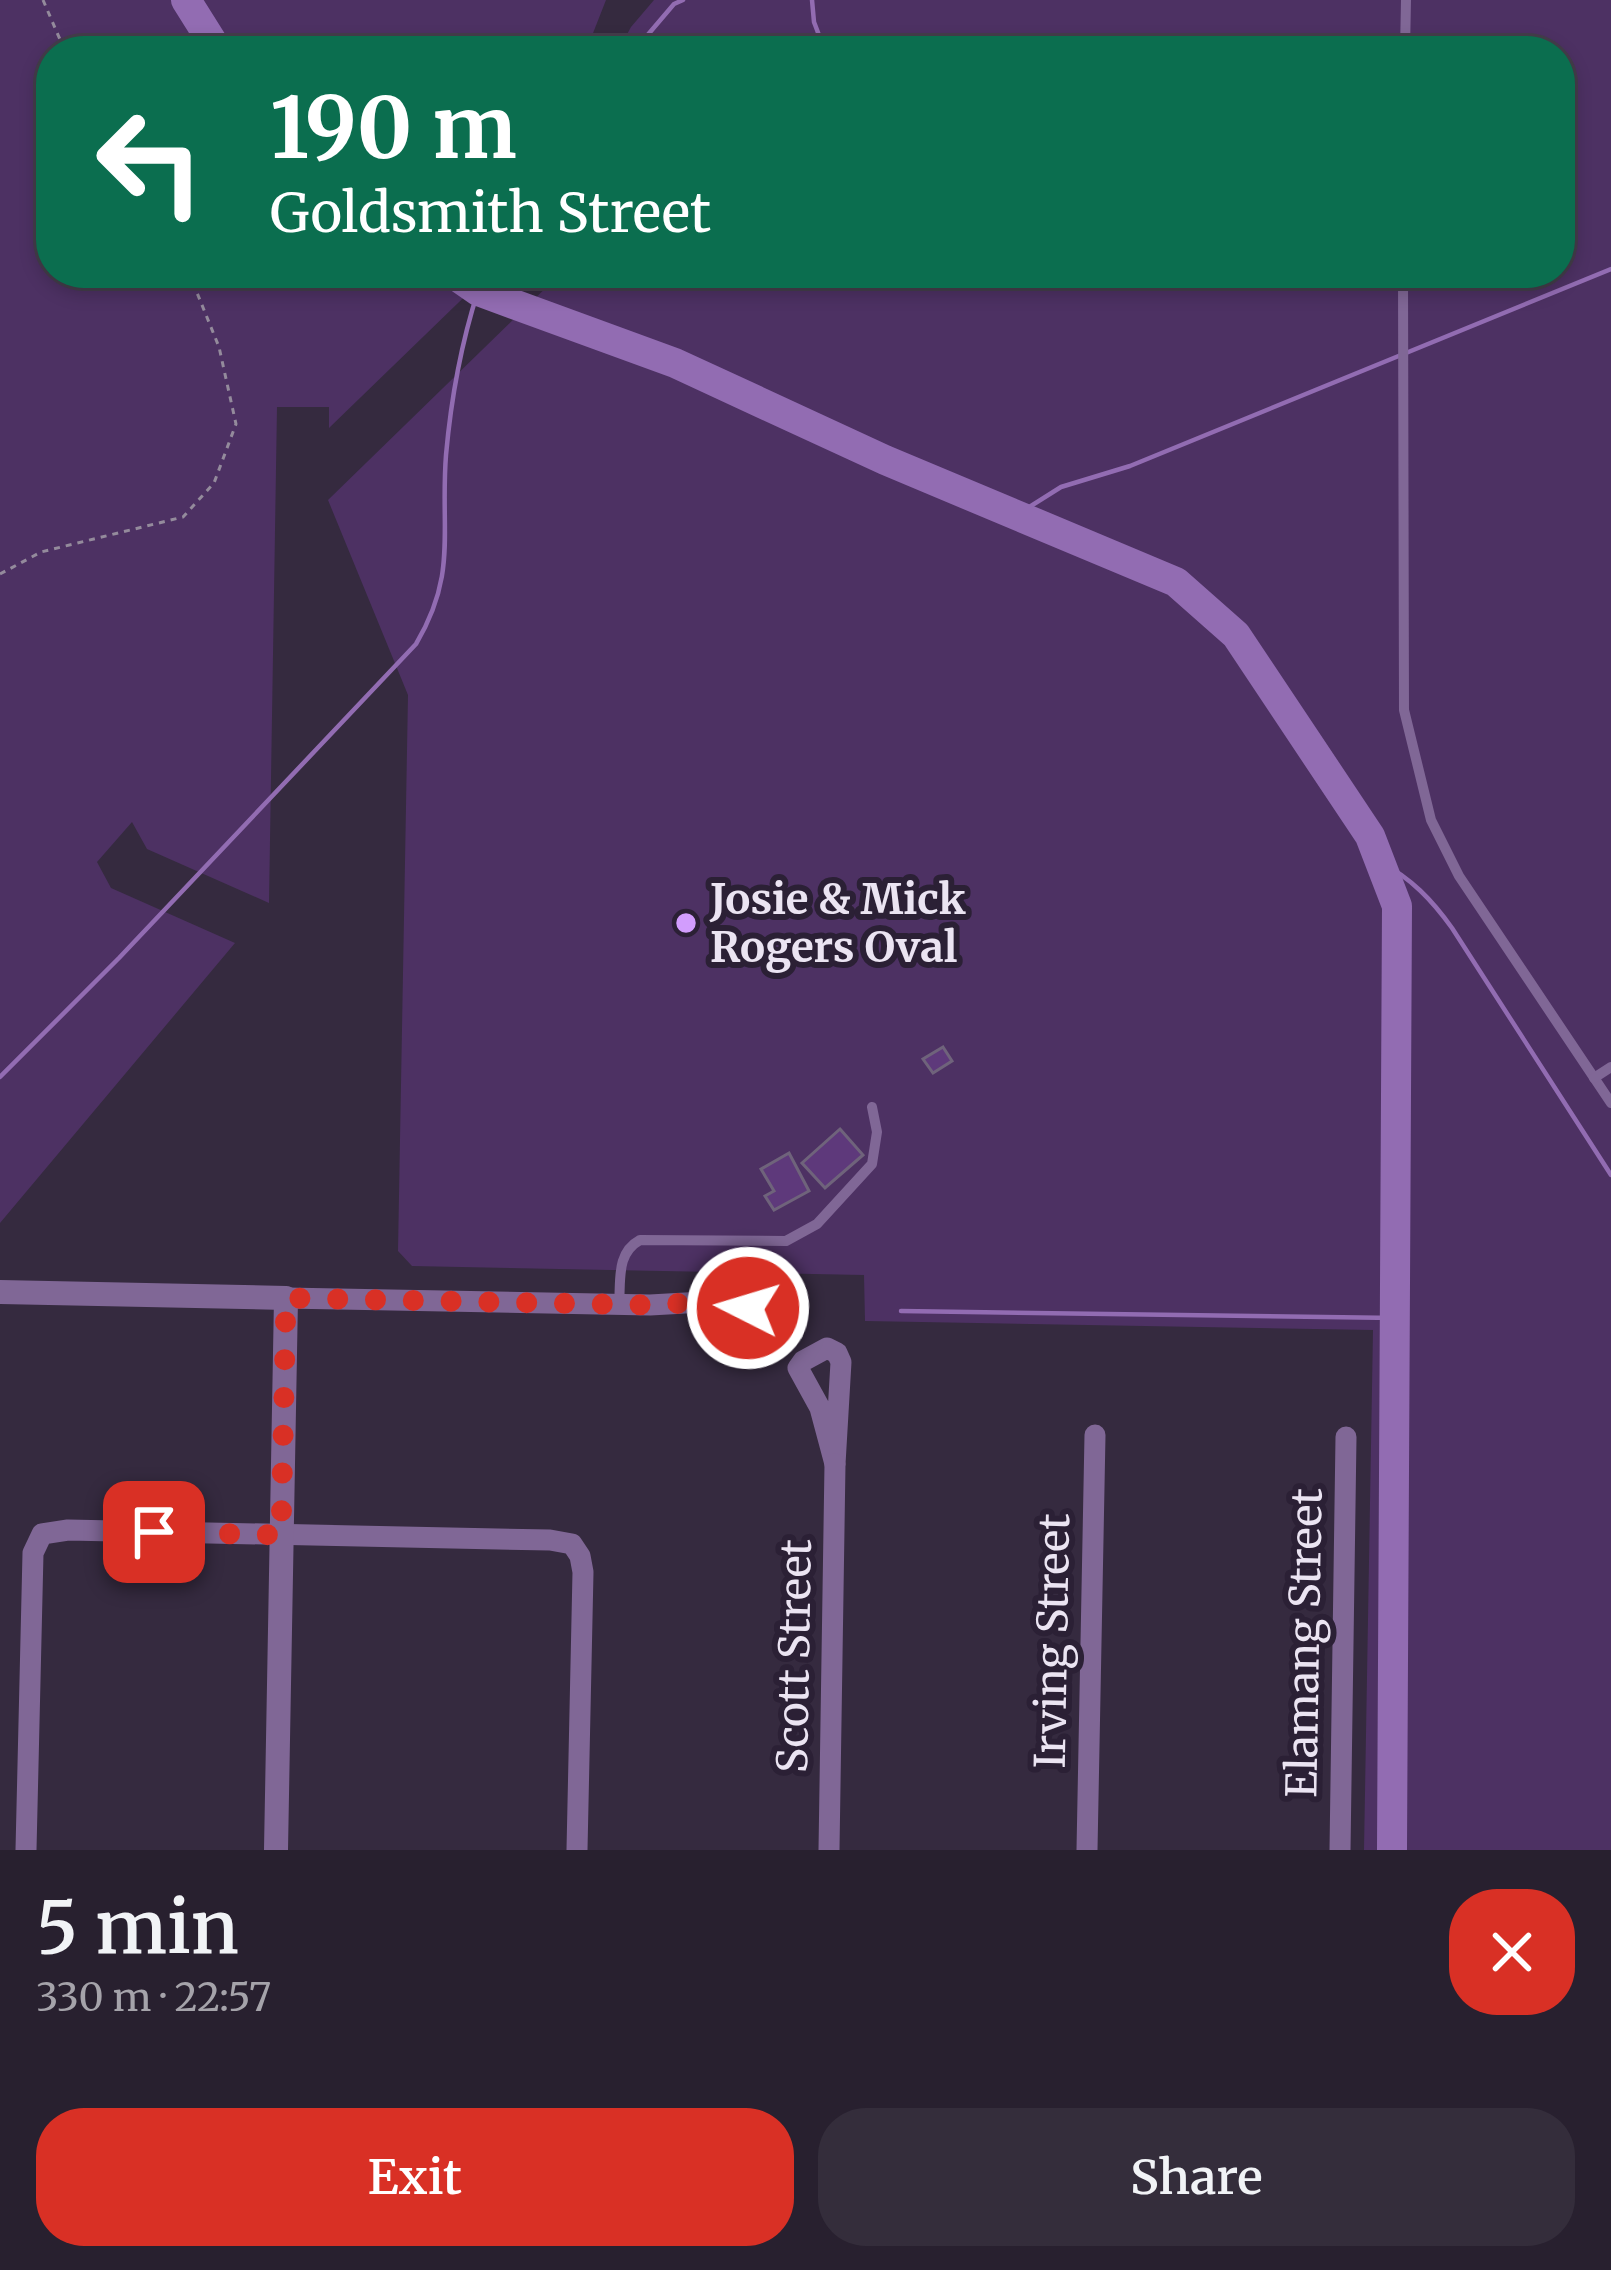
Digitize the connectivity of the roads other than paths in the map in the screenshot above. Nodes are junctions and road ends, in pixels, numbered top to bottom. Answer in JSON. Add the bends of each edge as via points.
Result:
{"nodes":[{"id":1,"x":1406,"y":0,"type":"edge"},
{"id":2,"x":1405,"y":36,"type":"edge"},
{"id":3,"x":1403,"y":288,"type":"edge"},
{"id":4,"x":1611,"y":1067,"type":"edge"},
{"id":5,"x":1594,"y":1078,"type":"junction"},
{"id":6,"x":1611,"y":1103,"type":"edge"},
{"id":7,"x":872,"y":1107,"type":"dead end"},
{"id":8,"x":0,"y":1292,"type":"edge"},
{"id":9,"x":286,"y":1298,"type":"junction"},
{"id":10,"x":703,"y":1302,"type":"road end"},
{"id":11,"x":619,"y":1304,"type":"junction"},
{"id":12,"x":1095,"y":1435,"type":"dead end"},
{"id":13,"x":1346,"y":1437,"type":"dead end"},
{"id":14,"x":836,"y":1464,"type":"junction"},
{"id":15,"x":281,"y":1535,"type":"junction"},
{"id":16,"x":26,"y":1850,"type":"edge"},
{"id":17,"x":275,"y":1850,"type":"edge"},
{"id":18,"x":577,"y":1850,"type":"edge"},
{"id":19,"x":829,"y":1850,"type":"edge"},
{"id":20,"x":1087,"y":1850,"type":"edge"},
{"id":21,"x":1340,"y":1850,"type":"edge"}],
"edges":[{"from":1,"to":2,"type":"lane"},
{"from":3,"to":5,"type":"lane","via":[[1404,710],[1417,768],[1459,876]]},
{"from":4,"to":5,"type":"lane"},
{"from":5,"to":6,"type":"lane"},
{"from":7,"to":11,"type":"lane","via":[[872,1164],[817,1224],[786,1241],[640,1240],[622,1257]]},
{"from":8,"to":9,"type":"street"},
{"from":9,"to":11,"type":"street"},
{"from":9,"to":15,"type":"street"},
{"from":10,"to":11,"type":"street"},
{"from":12,"to":20,"type":"street","name":"Irving Street"},
{"from":13,"to":21,"type":"street","name":"Elamang Street"},
{"from":14,"to":14,"type":"street","name":"Scott Street","via":[[820,1408],[798,1370],[825,1348],[841,1362]]},
{"from":14,"to":19,"type":"street","name":"Scott Street"},
{"from":15,"to":16,"type":"street","via":[[40,1536],[32,1560]]},
{"from":15,"to":17,"type":"street"},
{"from":15,"to":18,"type":"street","via":[[550,1540],[576,1549],[583,1572]]}]}
